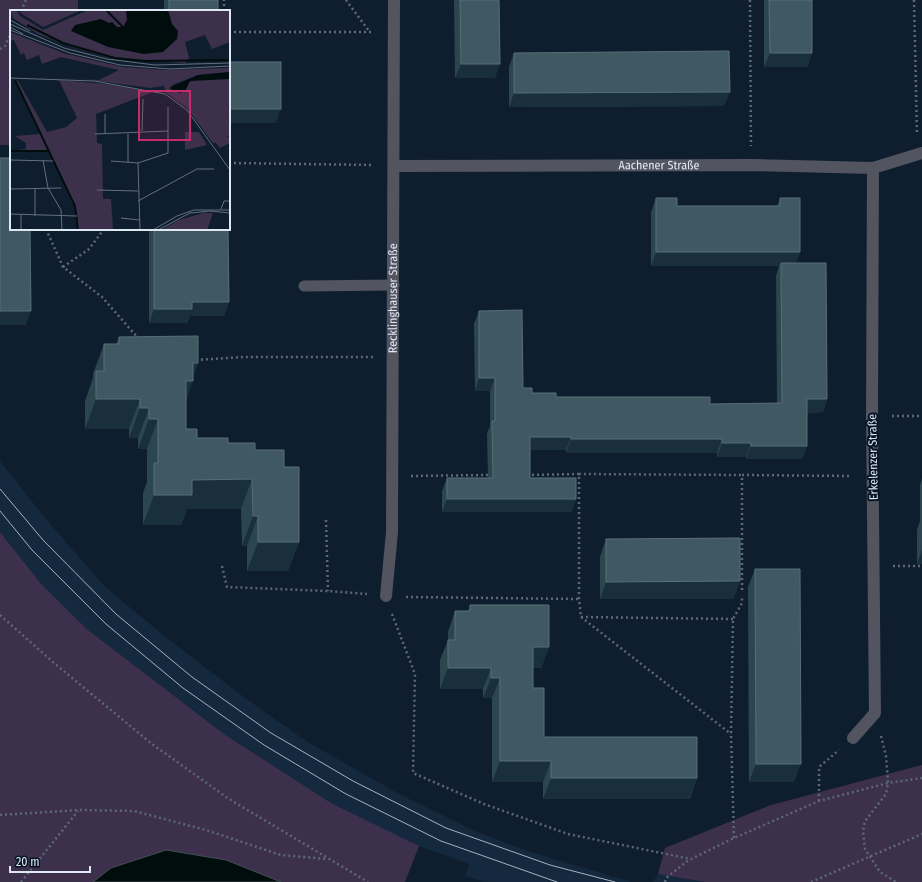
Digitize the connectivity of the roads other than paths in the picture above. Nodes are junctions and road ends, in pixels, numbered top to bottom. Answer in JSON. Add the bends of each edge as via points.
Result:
{"nodes":[{"id":1,"x":394,"y":0,"type":"edge"},
{"id":2,"x":920,"y":154,"type":"edge"},
{"id":3,"x":394,"y":166,"type":"junction"},
{"id":4,"x":873,"y":168,"type":"junction"},
{"id":5,"x":394,"y":285,"type":"junction"},
{"id":6,"x":304,"y":286,"type":"dead end"},
{"id":7,"x":386,"y":596,"type":"road end"},
{"id":8,"x":853,"y":738,"type":"road end"}],
"edges":[{"from":1,"to":3,"type":"street","name":"Recklinghauser Straße"},
{"from":2,"to":4,"type":"street","name":"Aachener Straße"},
{"from":3,"to":4,"type":"street","name":"Aachener Straße","via":[[751,165]]},
{"from":3,"to":5,"type":"street","name":"Recklinghauser Straße"},
{"from":4,"to":8,"type":"street","name":"Erkelenzer Straße","via":[[875,713]]},
{"from":5,"to":6,"type":"lane"},
{"from":5,"to":7,"type":"street","name":"Recklinghauser Straße","via":[[392,532]]}]}
